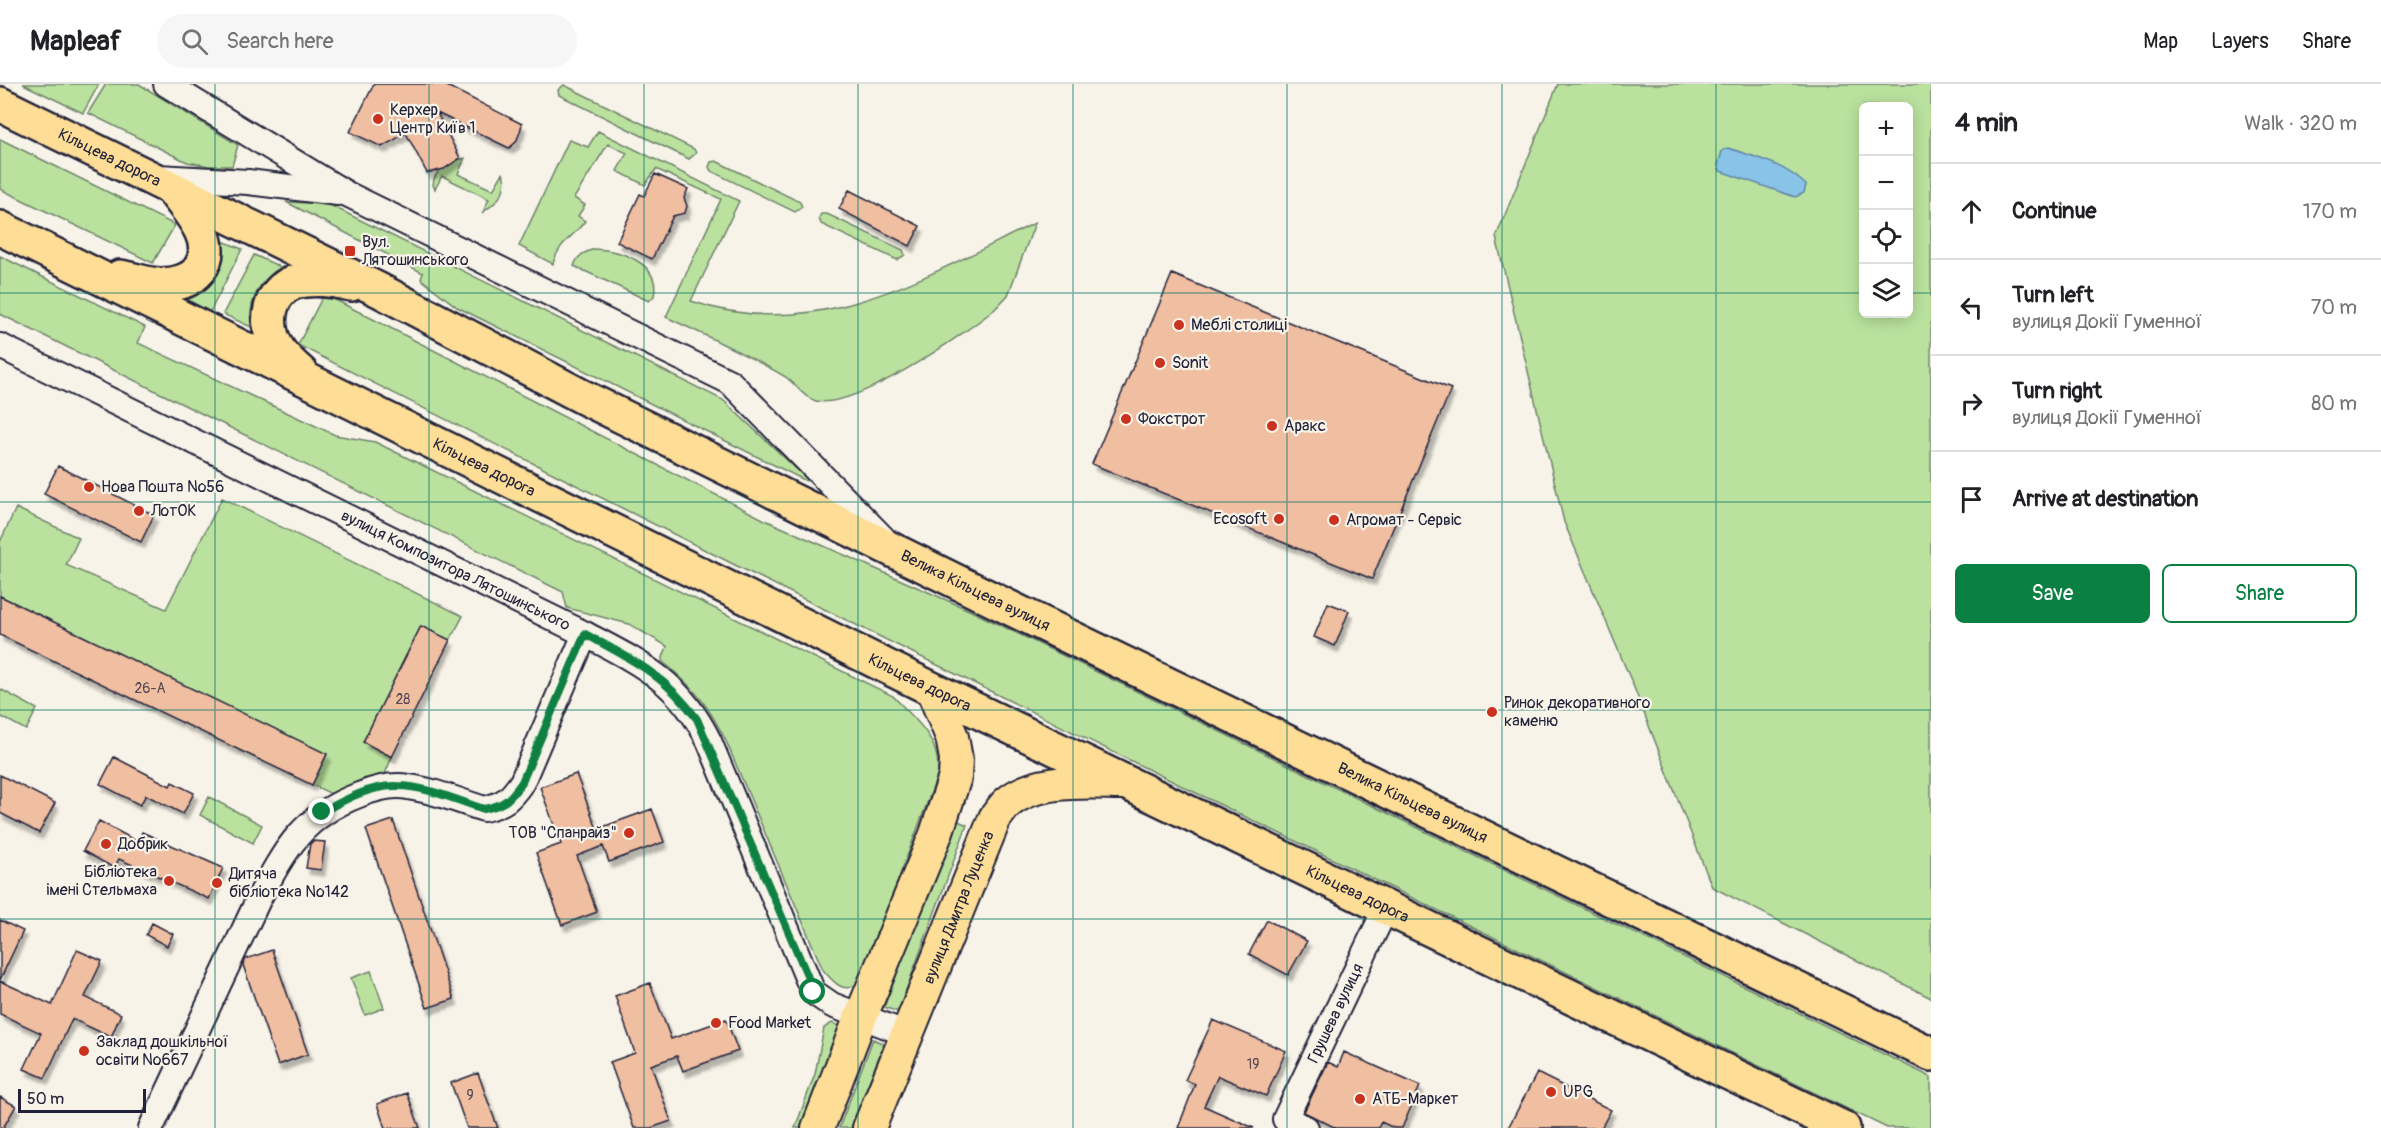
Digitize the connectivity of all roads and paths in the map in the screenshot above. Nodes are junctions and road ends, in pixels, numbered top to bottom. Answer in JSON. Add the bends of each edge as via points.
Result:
{"nodes":[{"id":1,"x":166,"y":84,"type":"edge"},
{"id":2,"x":0,"y":104,"type":"edge"},
{"id":3,"x":160,"y":182,"type":"junction"},
{"id":4,"x":347,"y":194,"type":"junction"},
{"id":5,"x":0,"y":228,"type":"edge"},
{"id":6,"x":84,"y":269,"type":"junction"},
{"id":7,"x":379,"y":290,"type":"junction"},
{"id":8,"x":0,"y":346,"type":"edge"},
{"id":9,"x":319,"y":387,"type":"junction"},
{"id":10,"x":895,"y":550,"type":"junction"},
{"id":11,"x":585,"y":634,"type":"junction"},
{"id":12,"x":932,"y":688,"type":"junction"},
{"id":13,"x":1127,"y":783,"type":"junction"},
{"id":14,"x":1386,"y":908,"type":"junction"},
{"id":15,"x":861,"y":1016,"type":"junction"},
{"id":16,"x":907,"y":1035,"type":"junction"},
{"id":17,"x":1931,"y":1054,"type":"edge"},
{"id":18,"x":1300,"y":1126,"type":"edge"},
{"id":19,"x":151,"y":1128,"type":"edge"},
{"id":20,"x":818,"y":1128,"type":"edge"},
{"id":21,"x":869,"y":1128,"type":"edge"},
{"id":22,"x":1843,"y":1128,"type":"edge"}],
"edges":[{"from":1,"to":4,"type":"street"},
{"from":2,"to":3,"type":"highway","name":"Кільцева дорога"},
{"from":3,"to":4,"type":"street","via":[[248,182]]},
{"from":3,"to":6,"type":"highway","via":[[195,219],[204,238],[206,252],[194,276],[160,285]]},
{"from":3,"to":7,"type":"highway","name":"Кільцева дорога"},
{"from":4,"to":10,"type":"street","via":[[730,382]]},
{"from":5,"to":6,"type":"highway","name":"Кільцева дорога"},
{"from":6,"to":9,"type":"highway","name":"Кільцева дорога"},
{"from":7,"to":9,"type":"highway","via":[[326,279],[309,280],[281,289],[271,302],[269,314],[275,344],[288,362]]},
{"from":7,"to":10,"type":"highway","name":"Кільцева дорога","via":[[583,397]]},
{"from":8,"to":11,"type":"street","name":"вулиця Композитора Лятошинського"},
{"from":9,"to":12,"type":"highway","name":"Кільцева дорога"},
{"from":10,"to":17,"type":"highway","name":"Велика Кільцева вулиця"},
{"from":11,"to":15,"type":"street","name":"вулиця Композитора Лятошинського","via":[[648,669],[681,698],[697,719],[813,992],[832,1005]]},
{"from":11,"to":19,"type":"street","via":[[522,782],[509,800],[484,809],[394,786],[343,801],[322,812],[303,829],[259,898]]},
{"from":12,"to":13,"type":"highway","name":"Кільцева дорога"},
{"from":12,"to":15,"type":"main road","via":[[952,737],[956,777]]},
{"from":13,"to":14,"type":"highway","name":"Кільцева дорога"},
{"from":13,"to":16,"type":"main road","name":"вулиця Дмитра Луценка","via":[[1046,786],[1026,791],[1006,803],[995,818]]},
{"from":14,"to":18,"type":"street","name":"Грушева вулиця"},
{"from":14,"to":22,"type":"highway","name":"Кільцева дорога"},
{"from":15,"to":16,"type":"street","name":"вулиця Композитора Лятошинського"},
{"from":15,"to":20,"type":"main road"},
{"from":16,"to":21,"type":"main road","name":"вулиця Дмитра Луценка"}]}
